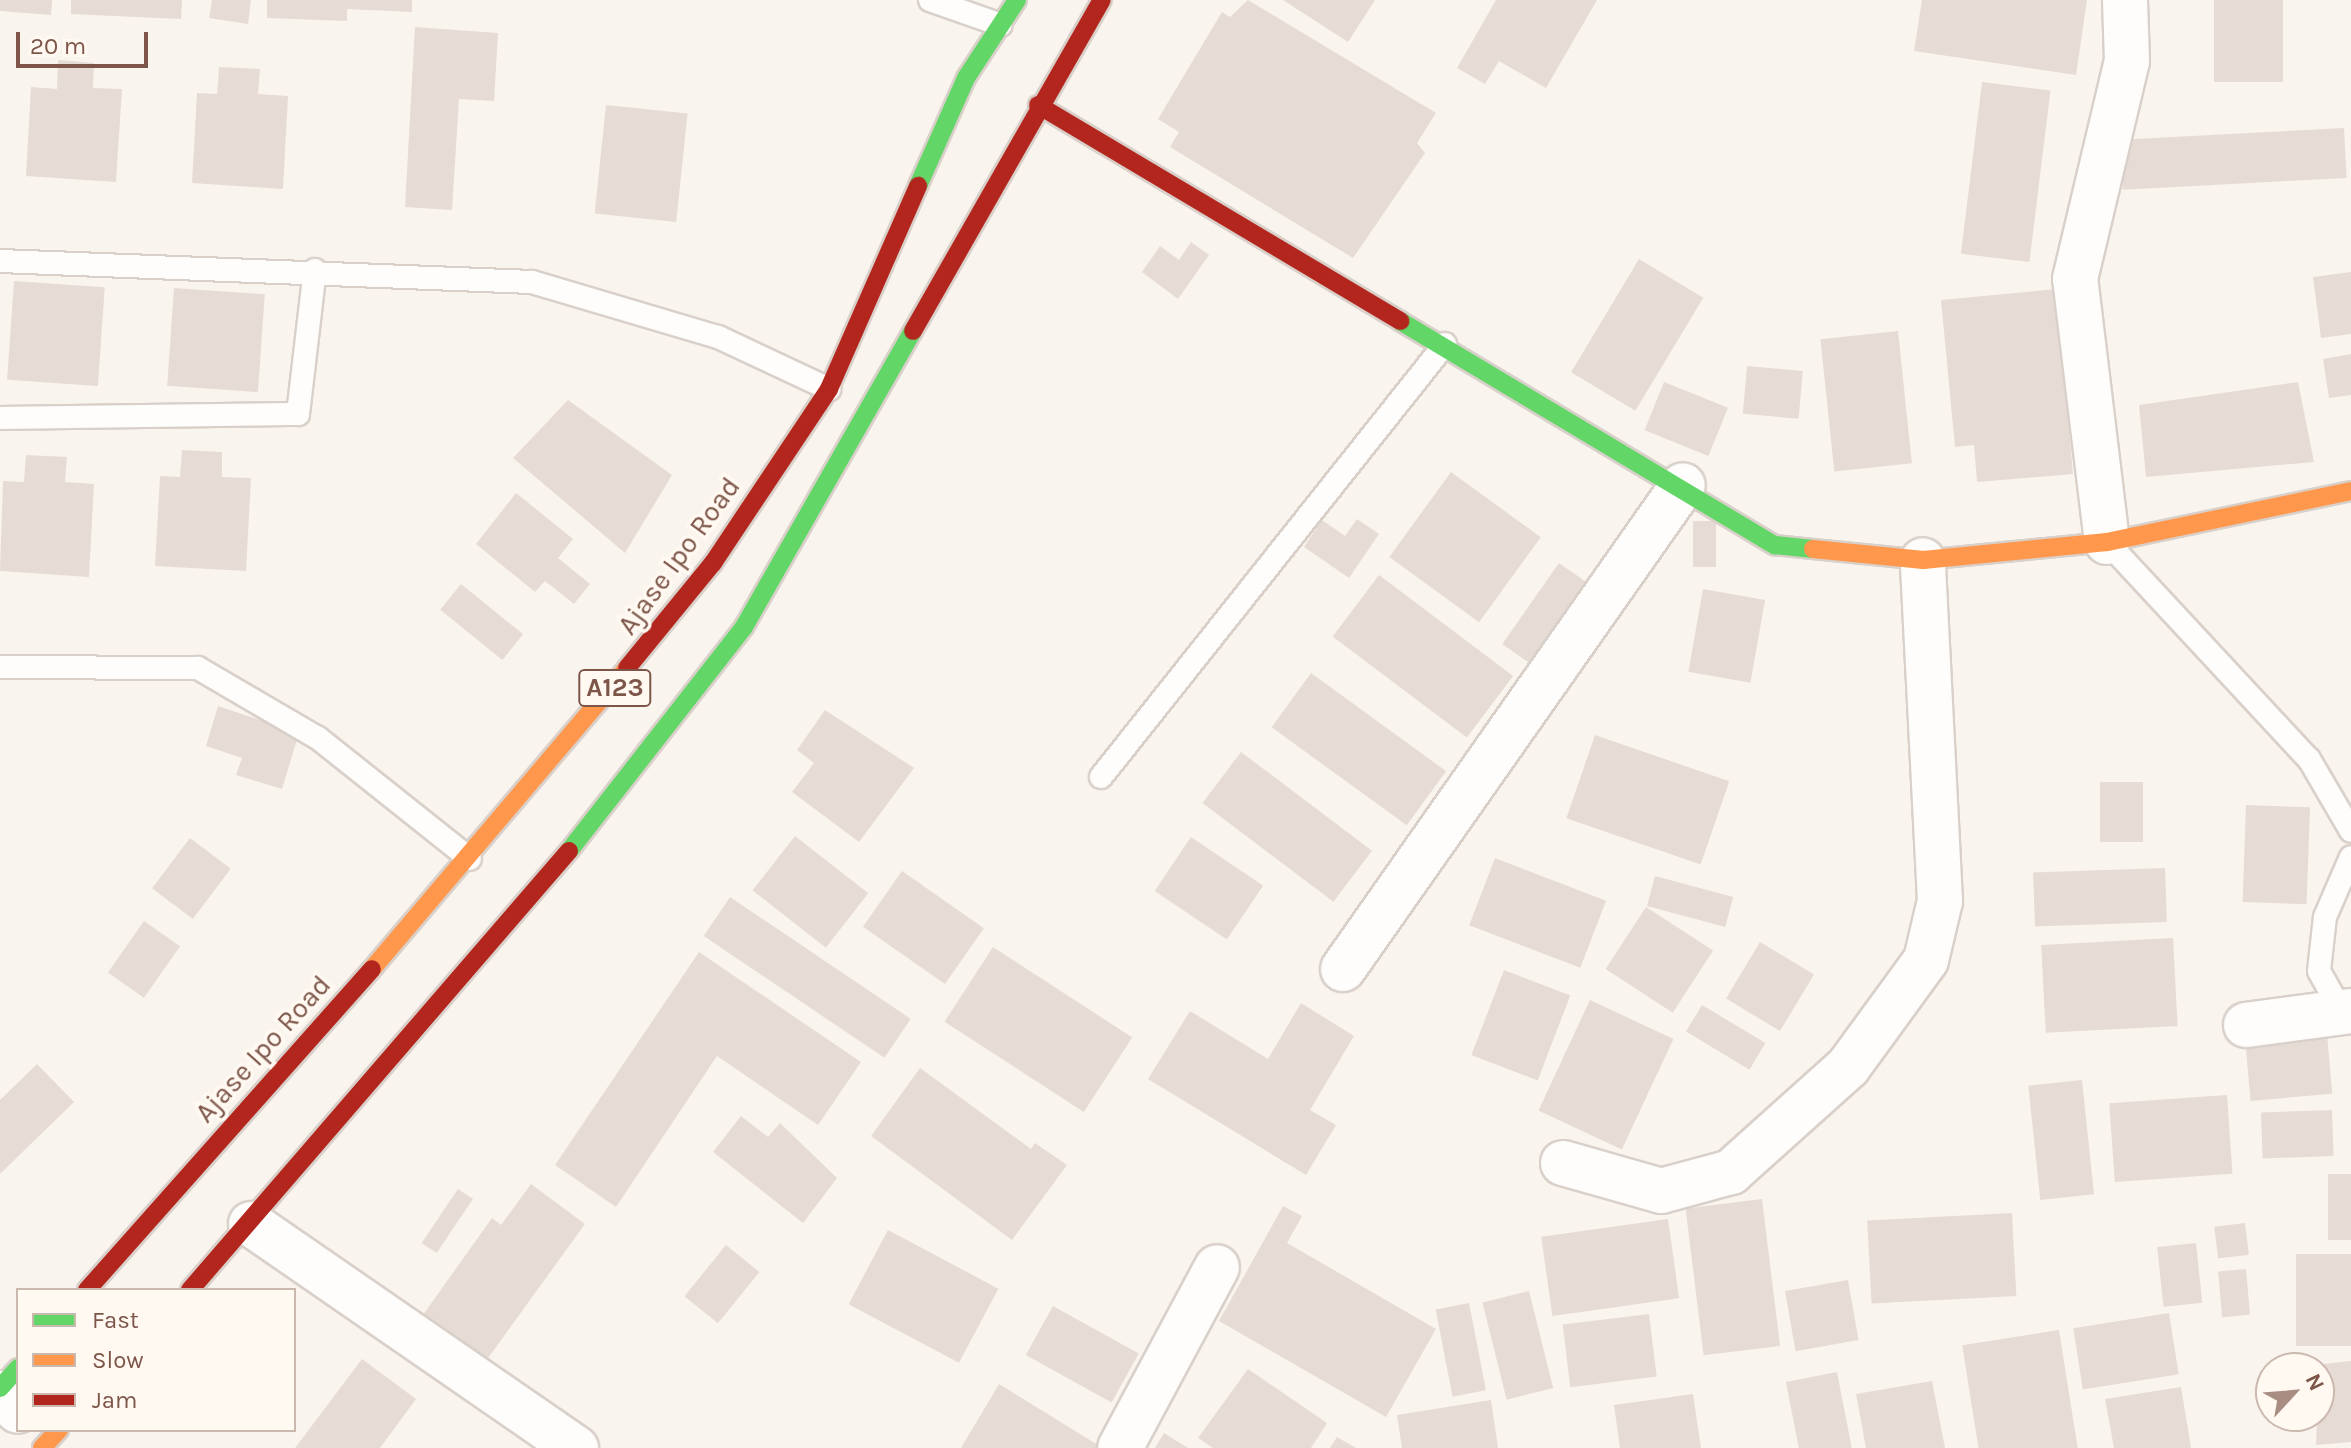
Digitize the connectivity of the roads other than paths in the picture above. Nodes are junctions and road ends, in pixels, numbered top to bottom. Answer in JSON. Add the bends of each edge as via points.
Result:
{"nodes":[{"id":1,"x":930,"y":0,"type":"edge"},
{"id":2,"x":1017,"y":0,"type":"edge"},
{"id":3,"x":1102,"y":0,"type":"edge"},
{"id":4,"x":2125,"y":0,"type":"edge"},
{"id":5,"x":1001,"y":25,"type":"junction"},
{"id":6,"x":1038,"y":105,"type":"junction"},
{"id":7,"x":0,"y":261,"type":"edge"},
{"id":8,"x":315,"y":270,"type":"junction"},
{"id":9,"x":1445,"y":344,"type":"junction"},
{"id":10,"x":829,"y":389,"type":"junction"},
{"id":11,"x":0,"y":418,"type":"edge"},
{"id":12,"x":1683,"y":485,"type":"junction"},
{"id":13,"x":2351,"y":491,"type":"edge"},
{"id":14,"x":2107,"y":542,"type":"junction"},
{"id":15,"x":1923,"y":560,"type":"junction"},
{"id":16,"x":0,"y":667,"type":"edge"},
{"id":17,"x":1101,"y":777,"type":"dead end"},
{"id":18,"x":2351,"y":831,"type":"edge"},
{"id":19,"x":2351,"y":857,"type":"edge"},
{"id":20,"x":470,"y":859,"type":"junction"},
{"id":21,"x":1343,"y":969,"type":"dead end"},
{"id":22,"x":2346,"y":1012,"type":"edge"},
{"id":23,"x":2246,"y":1025,"type":"dead end"},
{"id":24,"x":1563,"y":1163,"type":"dead end"},
{"id":25,"x":251,"y":1224,"type":"junction"},
{"id":26,"x":1217,"y":1267,"type":"dead end"},
{"id":27,"x":89,"y":1288,"type":"edge"},
{"id":28,"x":192,"y":1288,"type":"edge"},
{"id":29,"x":16,"y":1370,"type":"edge"},
{"id":30,"x":0,"y":1390,"type":"edge"},
{"id":31,"x":16,"y":1409,"type":"edge"},
{"id":32,"x":576,"y":1448,"type":"edge"},
{"id":33,"x":1120,"y":1448,"type":"edge"}],
"edges":[{"from":1,"to":5,"type":"lane"},
{"from":2,"to":5,"type":"main road","name":"Ajase Ipo Road","number":"A123"},
{"from":3,"to":6,"type":"main road","number":"A123"},
{"from":4,"to":14,"type":"street","via":[[2127,61],[2075,279]]},
{"from":5,"to":10,"type":"main road","name":"Ajase Ipo Road","number":"A123","via":[[966,78]]},
{"from":6,"to":9,"type":"main road"},
{"from":6,"to":25,"type":"main road","number":"A123","via":[[744,627],[527,905]]},
{"from":7,"to":8,"type":"lane"},
{"from":8,"to":10,"type":"lane","via":[[532,282],[718,337]]},
{"from":8,"to":11,"type":"lane","via":[[298,414]]},
{"from":9,"to":12,"type":"main road"},
{"from":9,"to":17,"type":"lane"},
{"from":10,"to":20,"type":"main road","name":"Ajase Ipo Road","number":"A123","via":[[713,563]]},
{"from":12,"to":15,"type":"main road","via":[[1775,545]]},
{"from":12,"to":21,"type":"street"},
{"from":13,"to":14,"type":"main road"},
{"from":14,"to":15,"type":"main road"},
{"from":14,"to":18,"type":"lane","via":[[2309,759]]},
{"from":15,"to":24,"type":"street","via":[[1940,901],[1926,960],[1848,1067],[1731,1172],[1661,1191]]},
{"from":16,"to":20,"type":"lane","via":[[198,668],[318,738]]},
{"from":19,"to":22,"type":"lane","via":[[2325,917],[2319,971]]},
{"from":20,"to":27,"type":"main road","name":"Ajase Ipo Road","number":"A123"},
{"from":22,"to":23,"type":"street"},
{"from":25,"to":28,"type":"main road","number":"A123"},
{"from":25,"to":32,"type":"street"},
{"from":26,"to":33,"type":"street"},
{"from":29,"to":30,"type":"main road"},
{"from":30,"to":31,"type":"street"}]}
